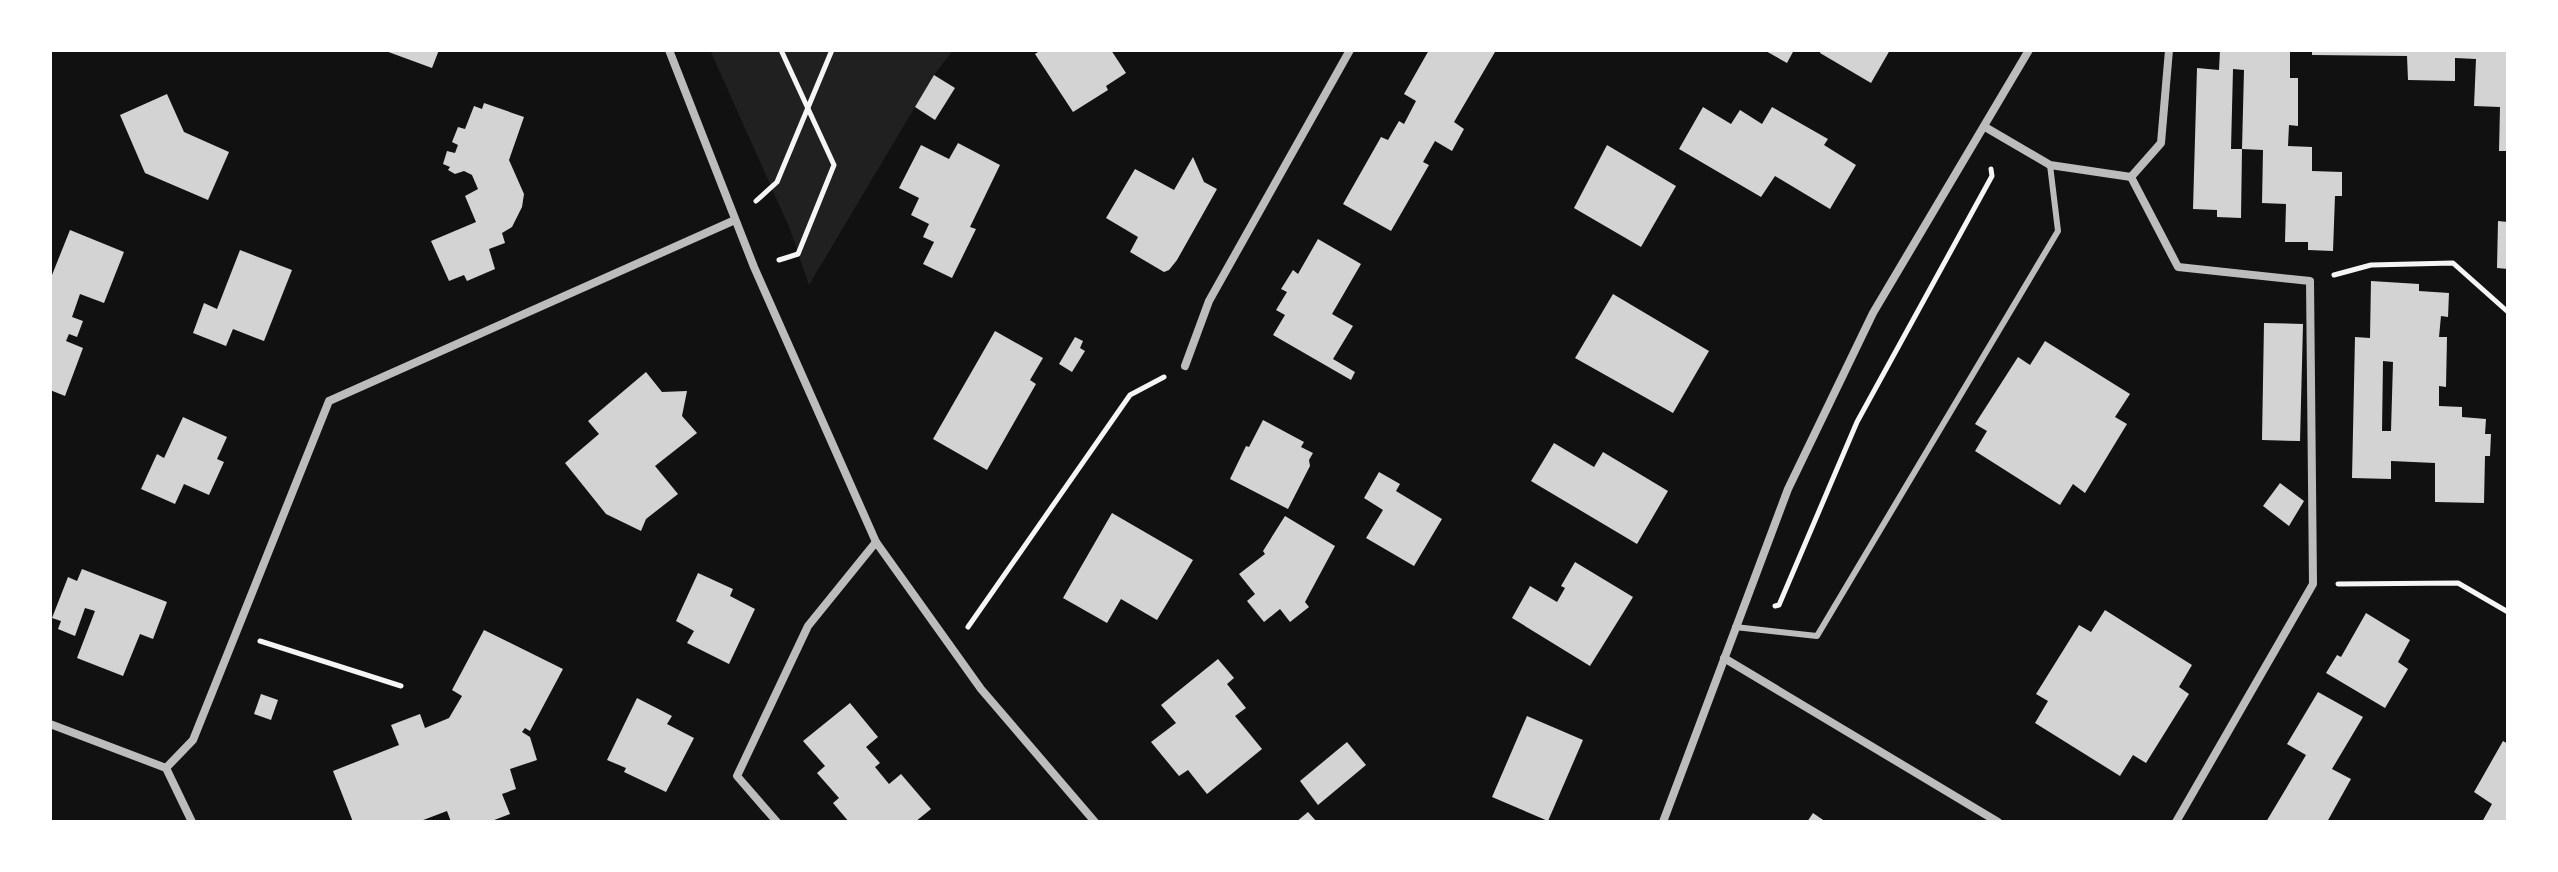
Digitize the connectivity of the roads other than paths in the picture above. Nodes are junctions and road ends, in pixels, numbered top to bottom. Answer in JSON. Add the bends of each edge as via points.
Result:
{"nodes":[{"id":1,"x":669,"y":50,"type":"edge"},
{"id":2,"x":1350,"y":50,"type":"edge"},
{"id":3,"x":2029,"y":50,"type":"edge"},
{"id":4,"x":2169,"y":50,"type":"edge"},
{"id":5,"x":1985,"y":127,"type":"junction"},
{"id":6,"x":2050,"y":165,"type":"junction"},
{"id":7,"x":2131,"y":177,"type":"junction"},
{"id":8,"x":735,"y":220,"type":"junction"},
{"id":9,"x":1185,"y":366,"type":"road end"},
{"id":10,"x":876,"y":542,"type":"junction"},
{"id":11,"x":1735,"y":627,"type":"junction"},
{"id":12,"x":1724,"y":658,"type":"junction"},
{"id":13,"x":50,"y":724,"type":"edge"},
{"id":14,"x":166,"y":768,"type":"junction"},
{"id":15,"x":192,"y":822,"type":"edge"},
{"id":16,"x":777,"y":822,"type":"edge"},
{"id":17,"x":1095,"y":822,"type":"edge"},
{"id":18,"x":1663,"y":822,"type":"edge"},
{"id":19,"x":1998,"y":822,"type":"edge"},
{"id":20,"x":2176,"y":822,"type":"edge"}],
"edges":[{"from":1,"to":8,"type":"street"},
{"from":2,"to":9,"type":"street","via":[[1209,301]]},
{"from":3,"to":5,"type":"street"},
{"from":4,"to":7,"type":"street","via":[[2161,143]]},
{"from":5,"to":6,"type":"street"},
{"from":5,"to":11,"type":"street","via":[[1873,313],[1788,489]]},
{"from":6,"to":7,"type":"street"},
{"from":6,"to":11,"type":"lane","via":[[2058,231],[1817,636]]},
{"from":7,"to":20,"type":"street","via":[[2178,267],[2310,281],[2313,584]]},
{"from":8,"to":10,"type":"street"},
{"from":8,"to":14,"type":"street","via":[[329,401],[193,740]]},
{"from":10,"to":16,"type":"street","via":[[808,626],[737,776]]},
{"from":10,"to":17,"type":"street","via":[[981,689]]},
{"from":11,"to":12,"type":"street"},
{"from":12,"to":18,"type":"street"},
{"from":12,"to":19,"type":"street"},
{"from":13,"to":14,"type":"street"},
{"from":14,"to":15,"type":"street"}]}
